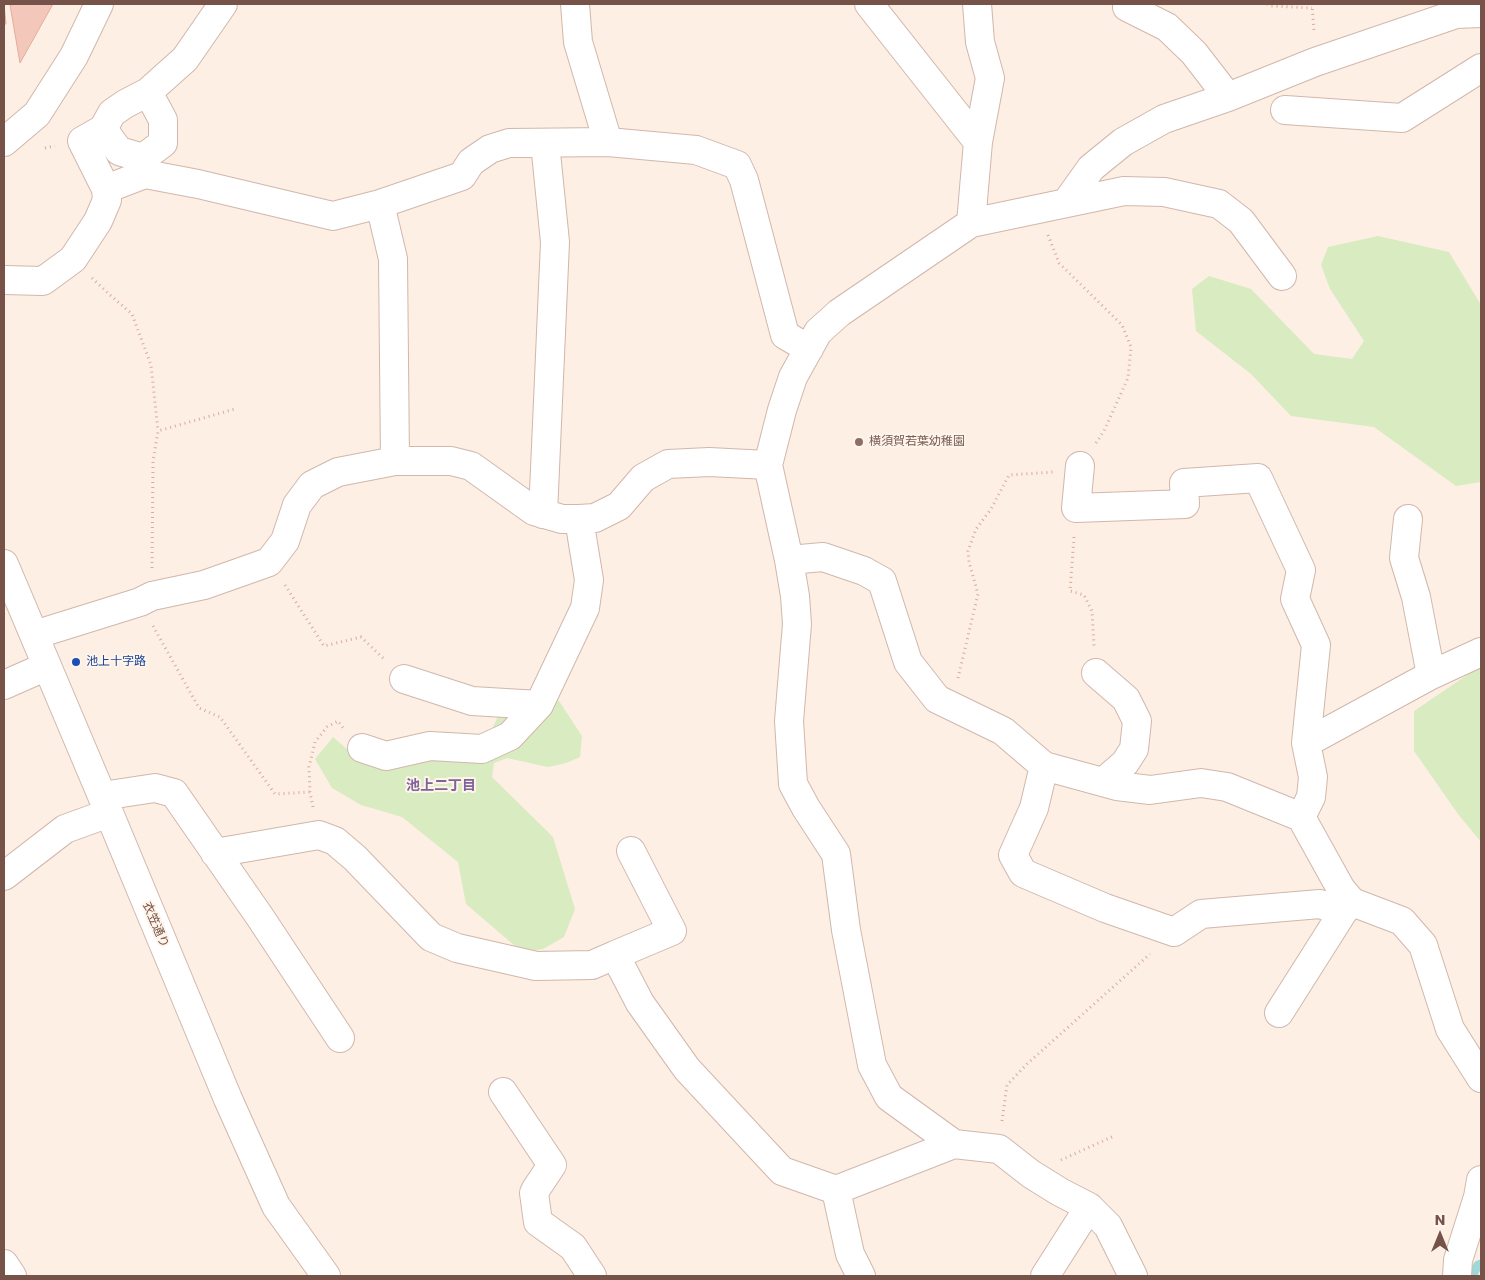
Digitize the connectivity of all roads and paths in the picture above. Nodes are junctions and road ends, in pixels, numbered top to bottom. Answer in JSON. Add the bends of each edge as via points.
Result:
{"nodes":[{"id":1,"x":99,"y":4,"type":"edge"},
{"id":2,"x":224,"y":4,"type":"edge"},
{"id":3,"x":575,"y":4,"type":"edge"},
{"id":4,"x":869,"y":4,"type":"edge"},
{"id":5,"x":977,"y":4,"type":"edge"},
{"id":6,"x":1267,"y":4,"type":"edge"},
{"id":7,"x":1127,"y":7,"type":"dead end"},
{"id":8,"x":1312,"y":8,"type":"dead end"},
{"id":9,"x":1481,"y":13,"type":"edge"},
{"id":10,"x":1481,"y":68,"type":"edge"},
{"id":11,"x":148,"y":92,"type":"junction"},
{"id":12,"x":1228,"y":97,"type":"junction"},
{"id":13,"x":1285,"y":110,"type":"dead end"},
{"id":14,"x":103,"y":129,"type":"junction"},
{"id":15,"x":4,"y":142,"type":"edge"},
{"id":16,"x":608,"y":142,"type":"junction"},
{"id":17,"x":978,"y":142,"type":"junction"},
{"id":18,"x":545,"y":143,"type":"junction"},
{"id":19,"x":106,"y":189,"type":"junction"},
{"id":20,"x":1066,"y":203,"type":"junction"},
{"id":21,"x":380,"y":204,"type":"junction"},
{"id":22,"x":1037,"y":209,"type":"junction"},
{"id":23,"x":971,"y":222,"type":"junction"},
{"id":24,"x":73,"y":259,"type":"junction"},
{"id":25,"x":1282,"y":276,"type":"dead end"},
{"id":26,"x":4,"y":280,"type":"edge"},
{"id":27,"x":809,"y":349,"type":"junction"},
{"id":28,"x":235,"y":409,"type":"dead end"},
{"id":29,"x":158,"y":431,"type":"junction"},
{"id":30,"x":395,"y":460,"type":"junction"},
{"id":31,"x":768,"y":465,"type":"junction"},
{"id":32,"x":1080,"y":466,"type":"junction"},
{"id":33,"x":1076,"y":508,"type":"junction"},
{"id":34,"x":543,"y":514,"type":"junction"},
{"id":35,"x":579,"y":519,"type":"junction"},
{"id":36,"x":1408,"y":519,"type":"dead end"},
{"id":37,"x":789,"y":560,"type":"junction"},
{"id":38,"x":270,"y":562,"type":"junction"},
{"id":39,"x":4,"y":564,"type":"edge"},
{"id":40,"x":146,"y":599,"type":"junction"},
{"id":41,"x":34,"y":635,"type":"junction"},
{"id":42,"x":1481,"y":652,"type":"edge"},
{"id":43,"x":47,"y":666,"type":"junction"},
{"id":44,"x":1096,"y":673,"type":"joint"},
{"id":45,"x":1431,"y":675,"type":"junction"},
{"id":46,"x":404,"y":678,"type":"joint"},
{"id":47,"x":4,"y":686,"type":"edge"},
{"id":48,"x":539,"y":705,"type":"junction"},
{"id":49,"x":952,"y":707,"type":"junction"},
{"id":50,"x":1306,"y":743,"type":"junction"},
{"id":51,"x":362,"y":748,"type":"joint"},
{"id":52,"x":1044,"y":766,"type":"junction"},
{"id":53,"x":1103,"y":782,"type":"junction"},
{"id":54,"x":310,"y":792,"type":"junction"},
{"id":55,"x":106,"y":805,"type":"junction"},
{"id":56,"x":1301,"y":817,"type":"junction"},
{"id":57,"x":319,"y":835,"type":"junction"},
{"id":58,"x":631,"y":850,"type":"dead end"},
{"id":59,"x":215,"y":853,"type":"junction"},
{"id":60,"x":4,"y":876,"type":"edge"},
{"id":61,"x":1347,"y":907,"type":"junction"},
{"id":62,"x":1174,"y":932,"type":"junction"},
{"id":63,"x":615,"y":956,"type":"junction"},
{"id":64,"x":1278,"y":1013,"type":"dead end"},
{"id":65,"x":340,"y":1038,"type":"dead end"},
{"id":66,"x":1481,"y":1078,"type":"edge"},
{"id":67,"x":503,"y":1092,"type":"dead end"},
{"id":68,"x":1114,"y":1136,"type":"dead end"},
{"id":69,"x":954,"y":1144,"type":"junction"},
{"id":70,"x":999,"y":1149,"type":"junction"},
{"id":71,"x":1031,"y":1174,"type":"junction"},
{"id":72,"x":1481,"y":1180,"type":"edge"},
{"id":73,"x":836,"y":1190,"type":"junction"},
{"id":74,"x":1089,"y":1207,"type":"junction"},
{"id":75,"x":4,"y":1264,"type":"edge"},
{"id":76,"x":12,"y":1276,"type":"edge"},
{"id":77,"x":326,"y":1276,"type":"edge"},
{"id":78,"x":592,"y":1276,"type":"edge"},
{"id":79,"x":861,"y":1276,"type":"edge"},
{"id":80,"x":1045,"y":1276,"type":"edge"},
{"id":81,"x":1132,"y":1276,"type":"edge"},
{"id":82,"x":1457,"y":1276,"type":"edge"}],
"edges":[{"from":1,"to":15,"type":"street","via":[[74,56],[37,114]]},
{"from":2,"to":11,"type":"street","via":[[184,59]]},
{"from":3,"to":16,"type":"street","via":[[578,42]]},
{"from":4,"to":17,"type":"street"},
{"from":5,"to":17,"type":"street","via":[[980,42],[990,78]]},
{"from":6,"to":8,"type":"path"},
{"from":7,"to":12,"type":"street","via":[[1168,27],[1194,53]]},
{"from":9,"to":12,"type":"street","via":[[1456,14],[1315,62]]},
{"from":10,"to":13,"type":"street","via":[[1402,118]]},
{"from":11,"to":14,"type":"street","via":[[112,113]]},
{"from":11,"to":14,"type":"street","via":[[164,120],[163,143],[143,158],[119,151]]},
{"from":12,"to":20,"type":"street","via":[[1164,119],[1123,142],[1091,168]]},
{"from":14,"to":19,"type":"street","via":[[82,141]]},
{"from":16,"to":18,"type":"street"},
{"from":16,"to":27,"type":"street","via":[[696,150],[737,165],[744,180],[785,335]]},
{"from":17,"to":23,"type":"street"},
{"from":18,"to":21,"type":"street","via":[[510,143],[490,149],[471,162],[462,176]]},
{"from":18,"to":34,"type":"street","via":[[555,242]]},
{"from":19,"to":21,"type":"street","via":[[145,174],[333,216]]},
{"from":19,"to":24,"type":"street","via":[[107,200],[98,221]]},
{"from":20,"to":22,"type":"street"},
{"from":20,"to":25,"type":"street","via":[[1124,191],[1164,192],[1219,204],[1242,221]]},
{"from":21,"to":30,"type":"street","via":[[393,259]]},
{"from":22,"to":23,"type":"street"},
{"from":22,"to":32,"type":"path","via":[[1059,263],[1122,325],[1131,347],[1128,378],[1104,431]]},
{"from":23,"to":27,"type":"street","via":[[839,313],[818,332]]},
{"from":24,"to":26,"type":"street","via":[[43,281]]},
{"from":24,"to":29,"type":"path","via":[[132,314],[151,365]]},
{"from":27,"to":31,"type":"street","via":[[793,377]]},
{"from":28,"to":29,"type":"path"},
{"from":29,"to":40,"type":"path","via":[[153,462]]},
{"from":30,"to":34,"type":"street","via":[[451,460],[471,466]]},
{"from":30,"to":38,"type":"street","via":[[338,472],[312,485],[297,505],[285,541]]},
{"from":31,"to":35,"type":"street","via":[[668,464],[643,478],[618,506],[595,518]]},
{"from":31,"to":37,"type":"street"},
{"from":32,"to":33,"type":"street"},
{"from":32,"to":49,"type":"path","via":[[1009,475],[976,529],[968,551],[978,594]]},
{"from":33,"to":44,"type":"path","via":[[1070,591],[1084,595],[1092,611]]},
{"from":33,"to":50,"type":"street","via":[[1185,504],[1184,483],[1258,478],[1301,570],[1295,599],[1316,645]]},
{"from":34,"to":35,"type":"street"},
{"from":35,"to":48,"type":"street","via":[[589,580],[585,608]]},
{"from":36,"to":45,"type":"street","via":[[1404,558],[1416,597]]},
{"from":37,"to":49,"type":"street","via":[[823,557],[882,581],[908,662],[937,700]]},
{"from":37,"to":69,"type":"street","via":[[797,624],[789,721],[793,784],[836,854],[846,930],[872,1065],[889,1097]]},
{"from":38,"to":40,"type":"street","via":[[204,585]]},
{"from":38,"to":46,"type":"path","via":[[324,646],[361,637]]},
{"from":39,"to":41,"type":"street","name":"衣笠通り"},
{"from":40,"to":41,"type":"street"},
{"from":40,"to":54,"type":"path","via":[[198,708],[220,716],[274,794]]},
{"from":41,"to":43,"type":"street","name":"衣笠通り"},
{"from":42,"to":45,"type":"street"},
{"from":43,"to":47,"type":"street"},
{"from":43,"to":55,"type":"street","name":"衣笠通り"},
{"from":44,"to":53,"type":"street","via":[[1126,700],[1137,721],[1134,749],[1125,763]]},
{"from":45,"to":50,"type":"street"},
{"from":46,"to":48,"type":"street","via":[[472,701]]},
{"from":48,"to":51,"type":"street","via":[[510,736],[482,749],[430,746],[386,756]]},
{"from":49,"to":52,"type":"street","via":[[1003,731]]},
{"from":50,"to":56,"type":"street","via":[[1313,777],[1311,797]]},
{"from":51,"to":54,"type":"path","via":[[338,721],[328,726],[315,742],[309,767]]},
{"from":52,"to":53,"type":"street"},
{"from":52,"to":62,"type":"street","via":[[1034,808],[1013,855],[1023,873],[1105,908]]},
{"from":53,"to":56,"type":"street","via":[[1150,790],[1201,783],[1227,787]]},
{"from":54,"to":57,"type":"path"},
{"from":55,"to":59,"type":"street","via":[[154,788],[174,793]]},
{"from":55,"to":60,"type":"street","via":[[65,829]]},
{"from":55,"to":77,"type":"street","name":"衣笠通り","via":[[276,1206]]},
{"from":56,"to":61,"type":"street","via":[[1341,889]]},
{"from":57,"to":59,"type":"street"},
{"from":57,"to":63,"type":"street","via":[[334,840],[355,858],[431,938],[457,948],[536,966],[592,964]]},
{"from":58,"to":63,"type":"street","via":[[672,931]]},
{"from":59,"to":65,"type":"street"},
{"from":61,"to":62,"type":"street","via":[[1320,904],[1201,914]]},
{"from":61,"to":64,"type":"street"},
{"from":61,"to":66,"type":"street","via":[[1402,921],[1423,945],[1450,1029]]},
{"from":62,"to":70,"type":"path","via":[[1007,1085]]},
{"from":63,"to":73,"type":"street","via":[[640,1004],[687,1070],[782,1171]]},
{"from":67,"to":78,"type":"street","via":[[552,1166],[534,1194],[538,1222],[573,1247]]},
{"from":68,"to":71,"type":"path"},
{"from":69,"to":70,"type":"street"},
{"from":69,"to":73,"type":"street"},
{"from":70,"to":71,"type":"street"},
{"from":71,"to":74,"type":"street"},
{"from":72,"to":82,"type":"street","via":[[1458,1260]]},
{"from":73,"to":79,"type":"street","via":[[850,1254]]},
{"from":74,"to":80,"type":"street"},
{"from":74,"to":81,"type":"street","via":[[1108,1226]]},
{"from":75,"to":76,"type":"street"}]}
